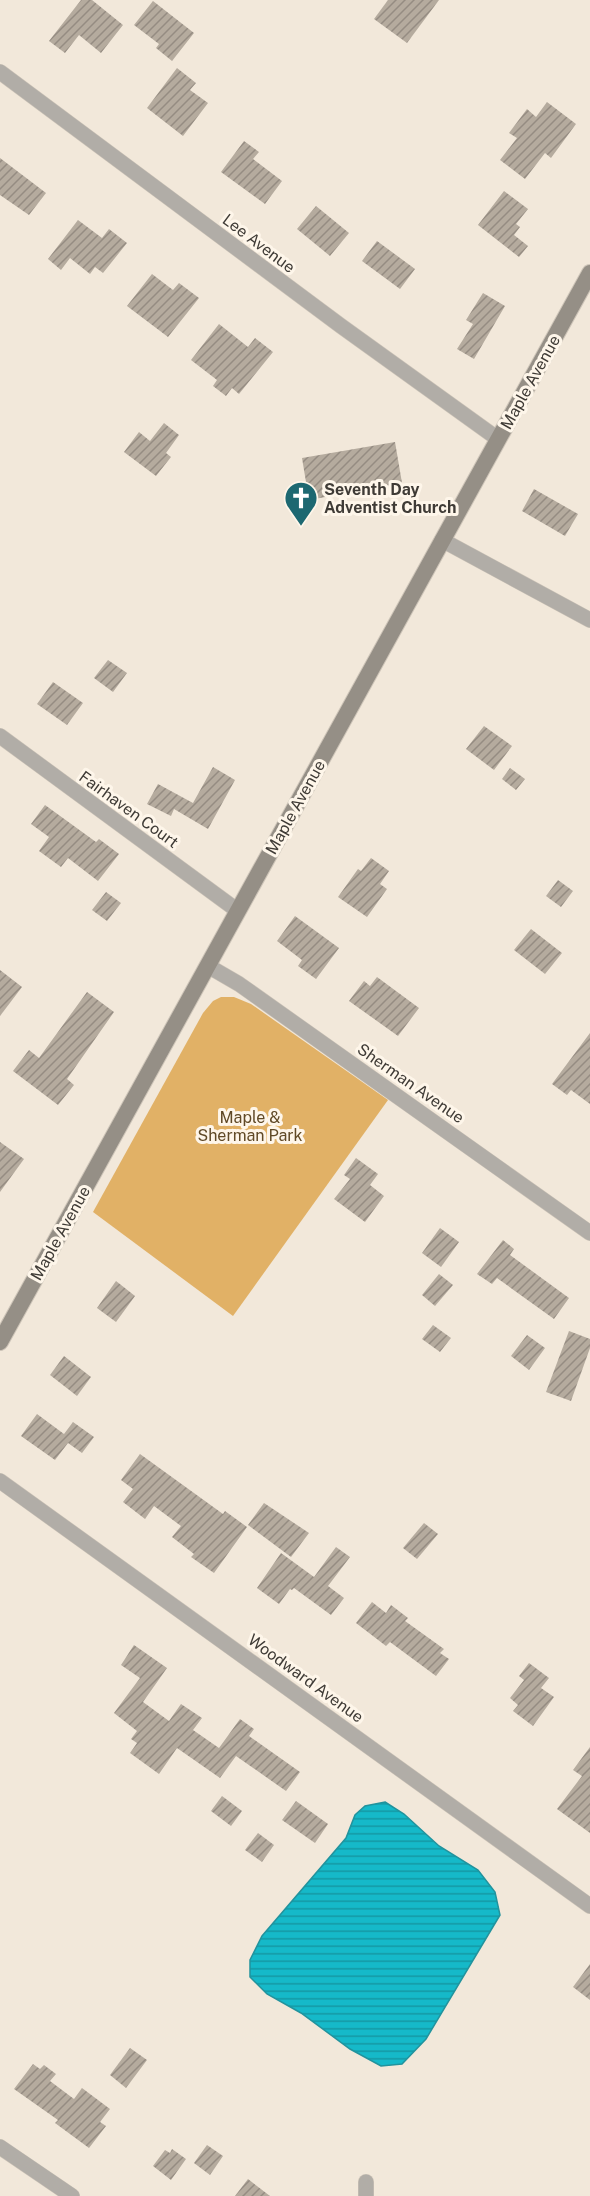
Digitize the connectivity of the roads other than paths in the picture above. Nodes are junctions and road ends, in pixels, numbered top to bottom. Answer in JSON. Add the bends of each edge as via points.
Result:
{"nodes":[{"id":1,"x":0,"y":72,"type":"edge"},
{"id":2,"x":590,"y":273,"type":"edge"},
{"id":3,"x":498,"y":438,"type":"junction"},
{"id":4,"x":442,"y":540,"type":"junction"},
{"id":5,"x":590,"y":620,"type":"edge"},
{"id":6,"x":0,"y":736,"type":"edge"},
{"id":7,"x":238,"y":910,"type":"junction"},
{"id":8,"x":208,"y":966,"type":"junction"},
{"id":9,"x":590,"y":1233,"type":"edge"},
{"id":10,"x":0,"y":1342,"type":"edge"},
{"id":11,"x":0,"y":1481,"type":"edge"},
{"id":12,"x":590,"y":1906,"type":"edge"},
{"id":13,"x":0,"y":2146,"type":"edge"},
{"id":14,"x":72,"y":2196,"type":"edge"}],
"edges":[{"from":1,"to":3,"type":"street","name":"Lee Avenue"},
{"from":2,"to":3,"type":"main road","name":"Maple Avenue"},
{"from":3,"to":4,"type":"main road","name":"Maple Avenue"},
{"from":4,"to":5,"type":"street"},
{"from":4,"to":7,"type":"main road","name":"Maple Avenue"},
{"from":6,"to":7,"type":"street","name":"Fairhaven Court"},
{"from":7,"to":8,"type":"main road","name":"Maple Avenue"},
{"from":8,"to":9,"type":"street","name":"Sherman Avenue","via":[[239,984]]},
{"from":8,"to":10,"type":"main road","name":"Maple Avenue"},
{"from":11,"to":12,"type":"street","name":"Woodward Avenue"},
{"from":13,"to":14,"type":"street"}]}
